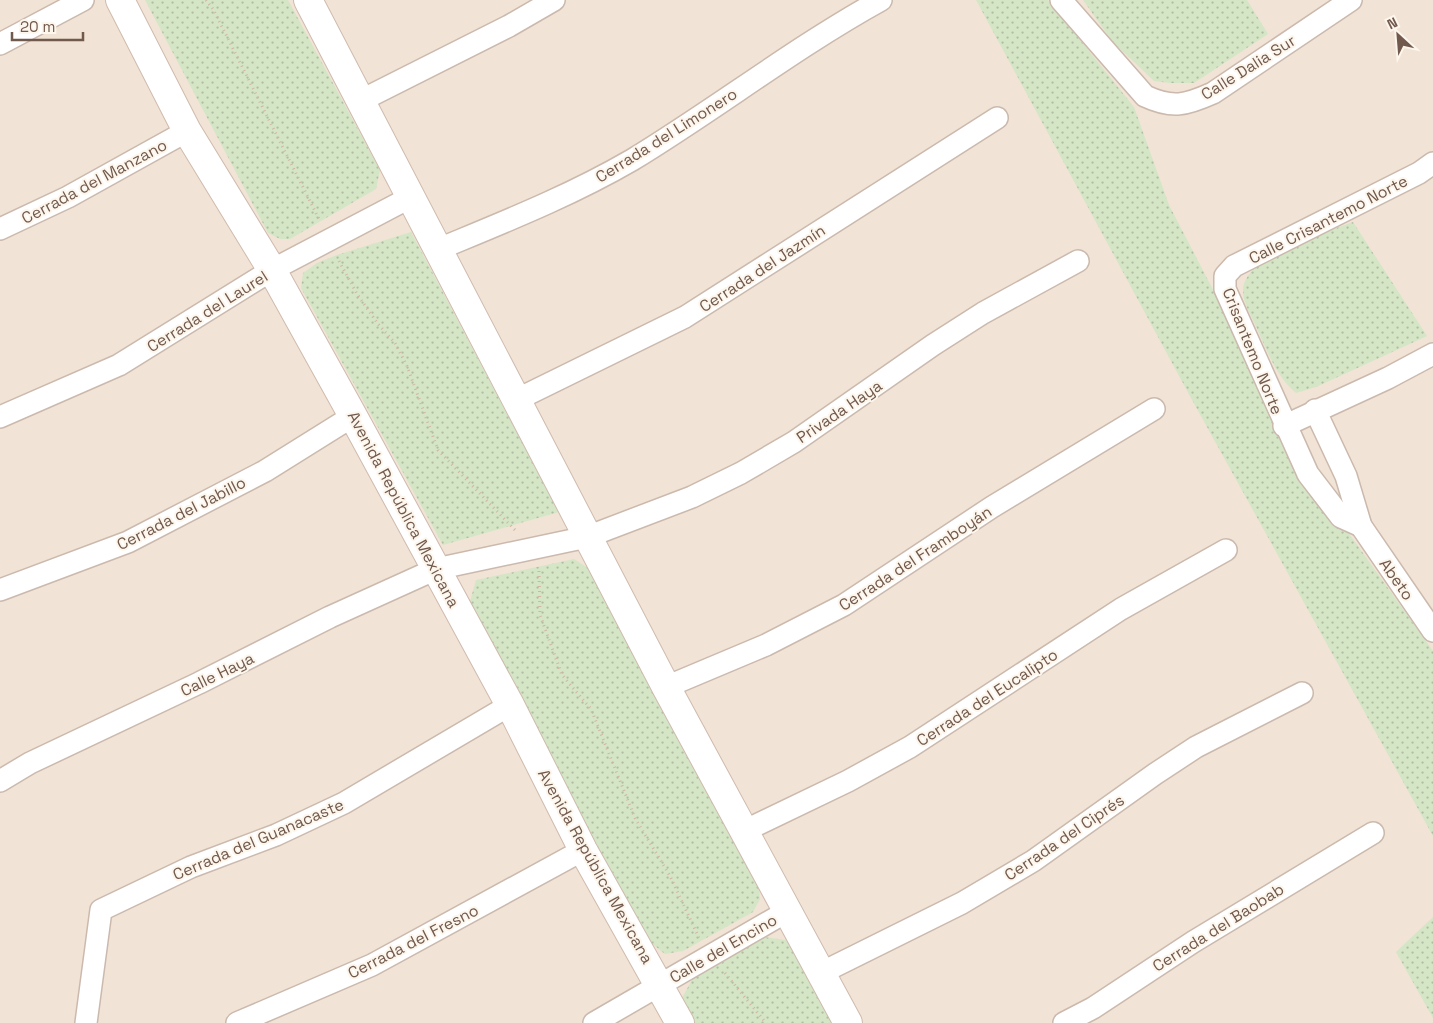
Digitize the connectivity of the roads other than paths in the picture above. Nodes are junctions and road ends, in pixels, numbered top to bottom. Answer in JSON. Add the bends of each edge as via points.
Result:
{"nodes":[{"id":1,"x":83,"y":0,"type":"edge"},
{"id":2,"x":120,"y":0,"type":"edge"},
{"id":3,"x":308,"y":0,"type":"edge"},
{"id":4,"x":554,"y":0,"type":"edge"},
{"id":5,"x":881,"y":0,"type":"edge"},
{"id":6,"x":1061,"y":0,"type":"edge"},
{"id":7,"x":1351,"y":0,"type":"edge"},
{"id":8,"x":0,"y":44,"type":"edge"},
{"id":9,"x":360,"y":101,"type":"junction"},
{"id":10,"x":997,"y":118,"type":"dead end"},
{"id":11,"x":187,"y":131,"type":"junction"},
{"id":12,"x":1433,"y":163,"type":"edge"},
{"id":13,"x":411,"y":197,"type":"junction"},
{"id":14,"x":0,"y":229,"type":"edge"},
{"id":15,"x":439,"y":249,"type":"junction"},
{"id":16,"x":1078,"y":261,"type":"dead end"},
{"id":17,"x":272,"y":270,"type":"junction"},
{"id":18,"x":1225,"y":276,"type":"joint"},
{"id":19,"x":1433,"y":354,"type":"edge"},
{"id":20,"x":516,"y":400,"type":"junction"},
{"id":21,"x":1154,"y":409,"type":"dead end"},
{"id":22,"x":1315,"y":410,"type":"junction"},
{"id":23,"x":353,"y":416,"type":"junction"},
{"id":24,"x":0,"y":417,"type":"edge"},
{"id":25,"x":1284,"y":426,"type":"junction"},
{"id":26,"x":1361,"y":526,"type":"junction"},
{"id":27,"x":587,"y":537,"type":"junction"},
{"id":28,"x":532,"y":548,"type":"joint"},
{"id":29,"x":1226,"y":550,"type":"dead end"},
{"id":30,"x":436,"y":569,"type":"junction"},
{"id":31,"x":0,"y":590,"type":"edge"},
{"id":32,"x":1432,"y":627,"type":"edge"},
{"id":33,"x":666,"y":687,"type":"junction"},
{"id":34,"x":1302,"y":693,"type":"dead end"},
{"id":35,"x":510,"y":705,"type":"junction"},
{"id":36,"x":0,"y":781,"type":"edge"},
{"id":37,"x":742,"y":832,"type":"junction"},
{"id":38,"x":1373,"y":833,"type":"dead end"},
{"id":39,"x":583,"y":850,"type":"junction"},
{"id":40,"x":786,"y":912,"type":"junction"},
{"id":41,"x":821,"y":973,"type":"junction"},
{"id":42,"x":660,"y":984,"type":"junction"},
{"id":43,"x":86,"y":1023,"type":"edge"},
{"id":44,"x":237,"y":1023,"type":"edge"},
{"id":45,"x":594,"y":1023,"type":"edge"},
{"id":46,"x":680,"y":1023,"type":"edge"},
{"id":47,"x":848,"y":1023,"type":"edge"},
{"id":48,"x":1064,"y":1023,"type":"edge"}],
"edges":[{"from":1,"to":8,"type":"street"},
{"from":2,"to":11,"type":"main road","name":"Avenida República Mexicana"},
{"from":3,"to":9,"type":"main road"},
{"from":4,"to":9,"type":"street","via":[[510,26]]},
{"from":5,"to":15,"type":"street","name":"Cerrada del Limonero","via":[[786,57],[685,127],[612,170],[544,205]]},
{"from":6,"to":7,"type":"street","name":"Calle Dalia Sur","via":[[1145,96],[1160,104],[1174,106],[1213,93]]},
{"from":9,"to":13,"type":"main road"},
{"from":10,"to":20,"type":"street","name":"Cerrada del Jazmín","via":[[685,317]]},
{"from":11,"to":14,"type":"street","name":"Cerrada del Manzano","via":[[68,197]]},
{"from":11,"to":17,"type":"main road","name":"Avenida República Mexicana"},
{"from":12,"to":18,"type":"street","name":"Calle Crisantemo Norte","via":[[1234,266]]},
{"from":13,"to":15,"type":"main road"},
{"from":13,"to":17,"type":"street","name":"Cerrada del Laurel"},
{"from":15,"to":20,"type":"main road"},
{"from":16,"to":27,"type":"street","name":"Privada Haya","via":[[983,313],[794,442],[741,473],[692,497]]},
{"from":17,"to":23,"type":"main road","name":"Avenida República Mexicana"},
{"from":17,"to":24,"type":"street","name":"Cerrada del Laurel","via":[[119,364]]},
{"from":18,"to":25,"type":"street","name":"Crisantemo Norte","via":[[1225,290]]},
{"from":19,"to":22,"type":"street"},
{"from":20,"to":27,"type":"main road"},
{"from":21,"to":33,"type":"street","name":"Cerrada del Framboyán","via":[[992,507],[844,606],[766,645]]},
{"from":22,"to":25,"type":"street"},
{"from":22,"to":26,"type":"street","via":[[1346,476]]},
{"from":23,"to":30,"type":"main road","name":"Avenida República Mexicana"},
{"from":23,"to":31,"type":"street","name":"Cerrada del Jabillo","via":[[265,471],[128,542]]},
{"from":25,"to":26,"type":"street","name":"Crisantemo Norte","via":[[1323,496],[1341,518]]},
{"from":26,"to":32,"type":"street","name":"Abeto"},
{"from":27,"to":28,"type":"street","name":"Privada Haya"},
{"from":27,"to":33,"type":"main road"},
{"from":28,"to":30,"type":"street","name":"Calle Haya"},
{"from":29,"to":37,"type":"street","name":"Cerrada del Eucalipto","via":[[1121,609],[910,747]]},
{"from":30,"to":35,"type":"main road","name":"Avenida República Mexicana"},
{"from":30,"to":36,"type":"street","name":"Calle Haya","via":[[330,617],[30,763]]},
{"from":33,"to":37,"type":"main road"},
{"from":34,"to":41,"type":"street","name":"Cerrada del Ciprés","via":[[1196,747],[1033,861],[962,903]]},
{"from":35,"to":39,"type":"main road","name":"Avenida República Mexicana"},
{"from":35,"to":43,"type":"street","name":"Cerrada del Guanacaste","via":[[344,802],[284,832],[191,868],[101,910]]},
{"from":37,"to":40,"type":"main road"},
{"from":38,"to":48,"type":"street","name":"Cerrada del Baobab"},
{"from":39,"to":42,"type":"main road","name":"Avenida República Mexicana"},
{"from":39,"to":44,"type":"street","name":"Cerrada del Fresno","via":[[372,965]]},
{"from":40,"to":41,"type":"main road"},
{"from":40,"to":42,"type":"street","name":"Calle del Encino"},
{"from":41,"to":47,"type":"main road"},
{"from":42,"to":45,"type":"street","name":"Calle del Encino"},
{"from":42,"to":46,"type":"main road","name":"Avenida República Mexicana"}]}
